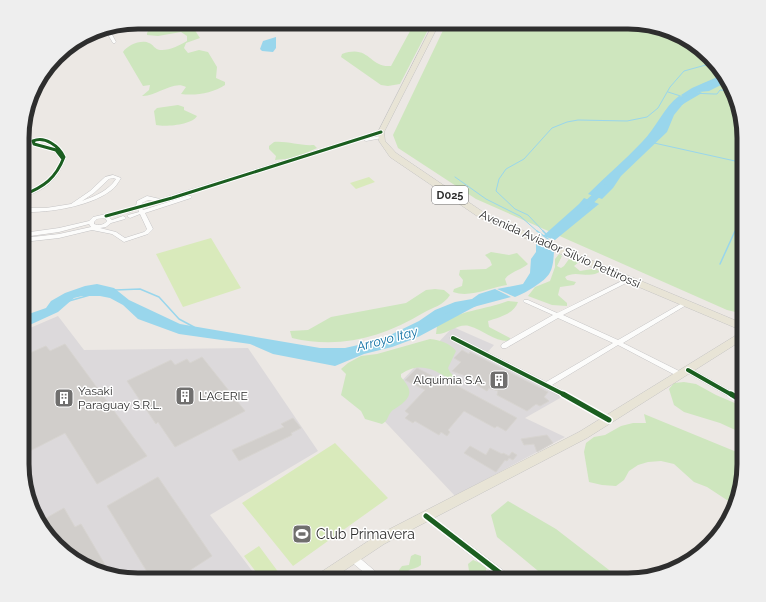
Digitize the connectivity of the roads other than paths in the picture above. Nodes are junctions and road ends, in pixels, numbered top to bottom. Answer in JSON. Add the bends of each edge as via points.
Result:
{"nodes":[{"id":1,"x":434,"y":29,"type":"edge"},
{"id":2,"x":109,"y":33,"type":"edge"},
{"id":3,"x":114,"y":42,"type":"dead end"},
{"id":4,"x":381,"y":134,"type":"junction"},
{"id":5,"x":64,"y":159,"type":"junction"},
{"id":6,"x":29,"y":193,"type":"edge"},
{"id":7,"x":163,"y":203,"type":"junction"},
{"id":8,"x":73,"y":204,"type":"junction"},
{"id":9,"x":29,"y":210,"type":"edge"},
{"id":10,"x":141,"y":210,"type":"junction"},
{"id":11,"x":126,"y":211,"type":"dead end"},
{"id":12,"x":119,"y":213,"type":"dead end"},
{"id":13,"x":106,"y":216,"type":"junction"},
{"id":14,"x":130,"y":216,"type":"dead end"},
{"id":15,"x":123,"y":218,"type":"dead end"},
{"id":16,"x":108,"y":223,"type":"junction"},
{"id":17,"x":94,"y":226,"type":"junction"},
{"id":18,"x":114,"y":233,"type":"junction"},
{"id":19,"x":29,"y":234,"type":"edge"},
{"id":20,"x":29,"y":239,"type":"edge"},
{"id":21,"x":628,"y":280,"type":"junction"},
{"id":22,"x":526,"y":301,"type":"dead end"},
{"id":23,"x":686,"y":303,"type":"junction"},
{"id":24,"x":558,"y":315,"type":"junction"},
{"id":25,"x":737,"y":325,"type":"edge"},
{"id":26,"x":452,"y":338,"type":"dead end"},
{"id":27,"x":737,"y":339,"type":"edge"},
{"id":28,"x":619,"y":344,"type":"junction"},
{"id":29,"x":504,"y":346,"type":"dead end"},
{"id":30,"x":685,"y":373,"type":"junction"},
{"id":31,"x":546,"y":385,"type":"junction"},
{"id":32,"x":737,"y":399,"type":"edge"},
{"id":33,"x":609,"y":420,"type":"junction"},
{"id":34,"x":426,"y":516,"type":"junction"},
{"id":35,"x":352,"y":557,"type":"junction"},
{"id":36,"x":329,"y":573,"type":"edge"},
{"id":37,"x":371,"y":573,"type":"edge"},
{"id":38,"x":500,"y":573,"type":"edge"}],
"edges":[{"from":1,"to":4,"type":"main road"},
{"from":2,"to":3,"type":"street"},
{"from":4,"to":7,"type":"street"},
{"from":4,"to":21,"type":"main road","name":"Avenida Aviador Silvio Pettirossi","number":"D025","via":[[385,148],[393,155],[483,216]]},
{"from":5,"to":5,"type":"street","via":[[63,154],[55,146],[40,139],[33,141],[34,144],[56,150]]},
{"from":5,"to":6,"type":"street","via":[[55,177]]},
{"from":7,"to":10,"type":"street"},
{"from":7,"to":10,"type":"street","via":[[147,198],[139,202]]},
{"from":8,"to":8,"type":"street","via":[[107,192],[119,178],[108,178]]},
{"from":8,"to":9,"type":"street","via":[[47,210]]},
{"from":10,"to":11,"type":"street"},
{"from":10,"to":14,"type":"street"},
{"from":10,"to":18,"type":"street","via":[[150,229],[148,232],[124,240]]},
{"from":12,"to":13,"type":"street"},
{"from":13,"to":16,"type":"street","via":[[110,220]]},
{"from":13,"to":17,"type":"street","via":[[95,218]]},
{"from":15,"to":16,"type":"street"},
{"from":16,"to":17,"type":"street"},
{"from":16,"to":18,"type":"street","via":[[116,231]]},
{"from":17,"to":18,"type":"street"},
{"from":17,"to":19,"type":"street"},
{"from":17,"to":20,"type":"street","via":[[59,236]]},
{"from":21,"to":23,"type":"main road","name":"Avenida Aviador Silvio Pettirossi","number":"D025"},
{"from":21,"to":24,"type":"street"},
{"from":22,"to":24,"type":"street"},
{"from":23,"to":25,"type":"main road","name":"Avenida Aviador Silvio Pettirossi","number":"D025"},
{"from":23,"to":28,"type":"street"},
{"from":24,"to":28,"type":"street"},
{"from":24,"to":29,"type":"street"},
{"from":26,"to":31,"type":"street"},
{"from":27,"to":30,"type":"main road"},
{"from":28,"to":30,"type":"street"},
{"from":28,"to":31,"type":"street"},
{"from":30,"to":32,"type":"street"},
{"from":30,"to":33,"type":"main road"},
{"from":31,"to":33,"type":"street"},
{"from":33,"to":34,"type":"main road"},
{"from":34,"to":35,"type":"main road"},
{"from":34,"to":38,"type":"street"},
{"from":35,"to":36,"type":"main road"},
{"from":35,"to":37,"type":"street"}]}
